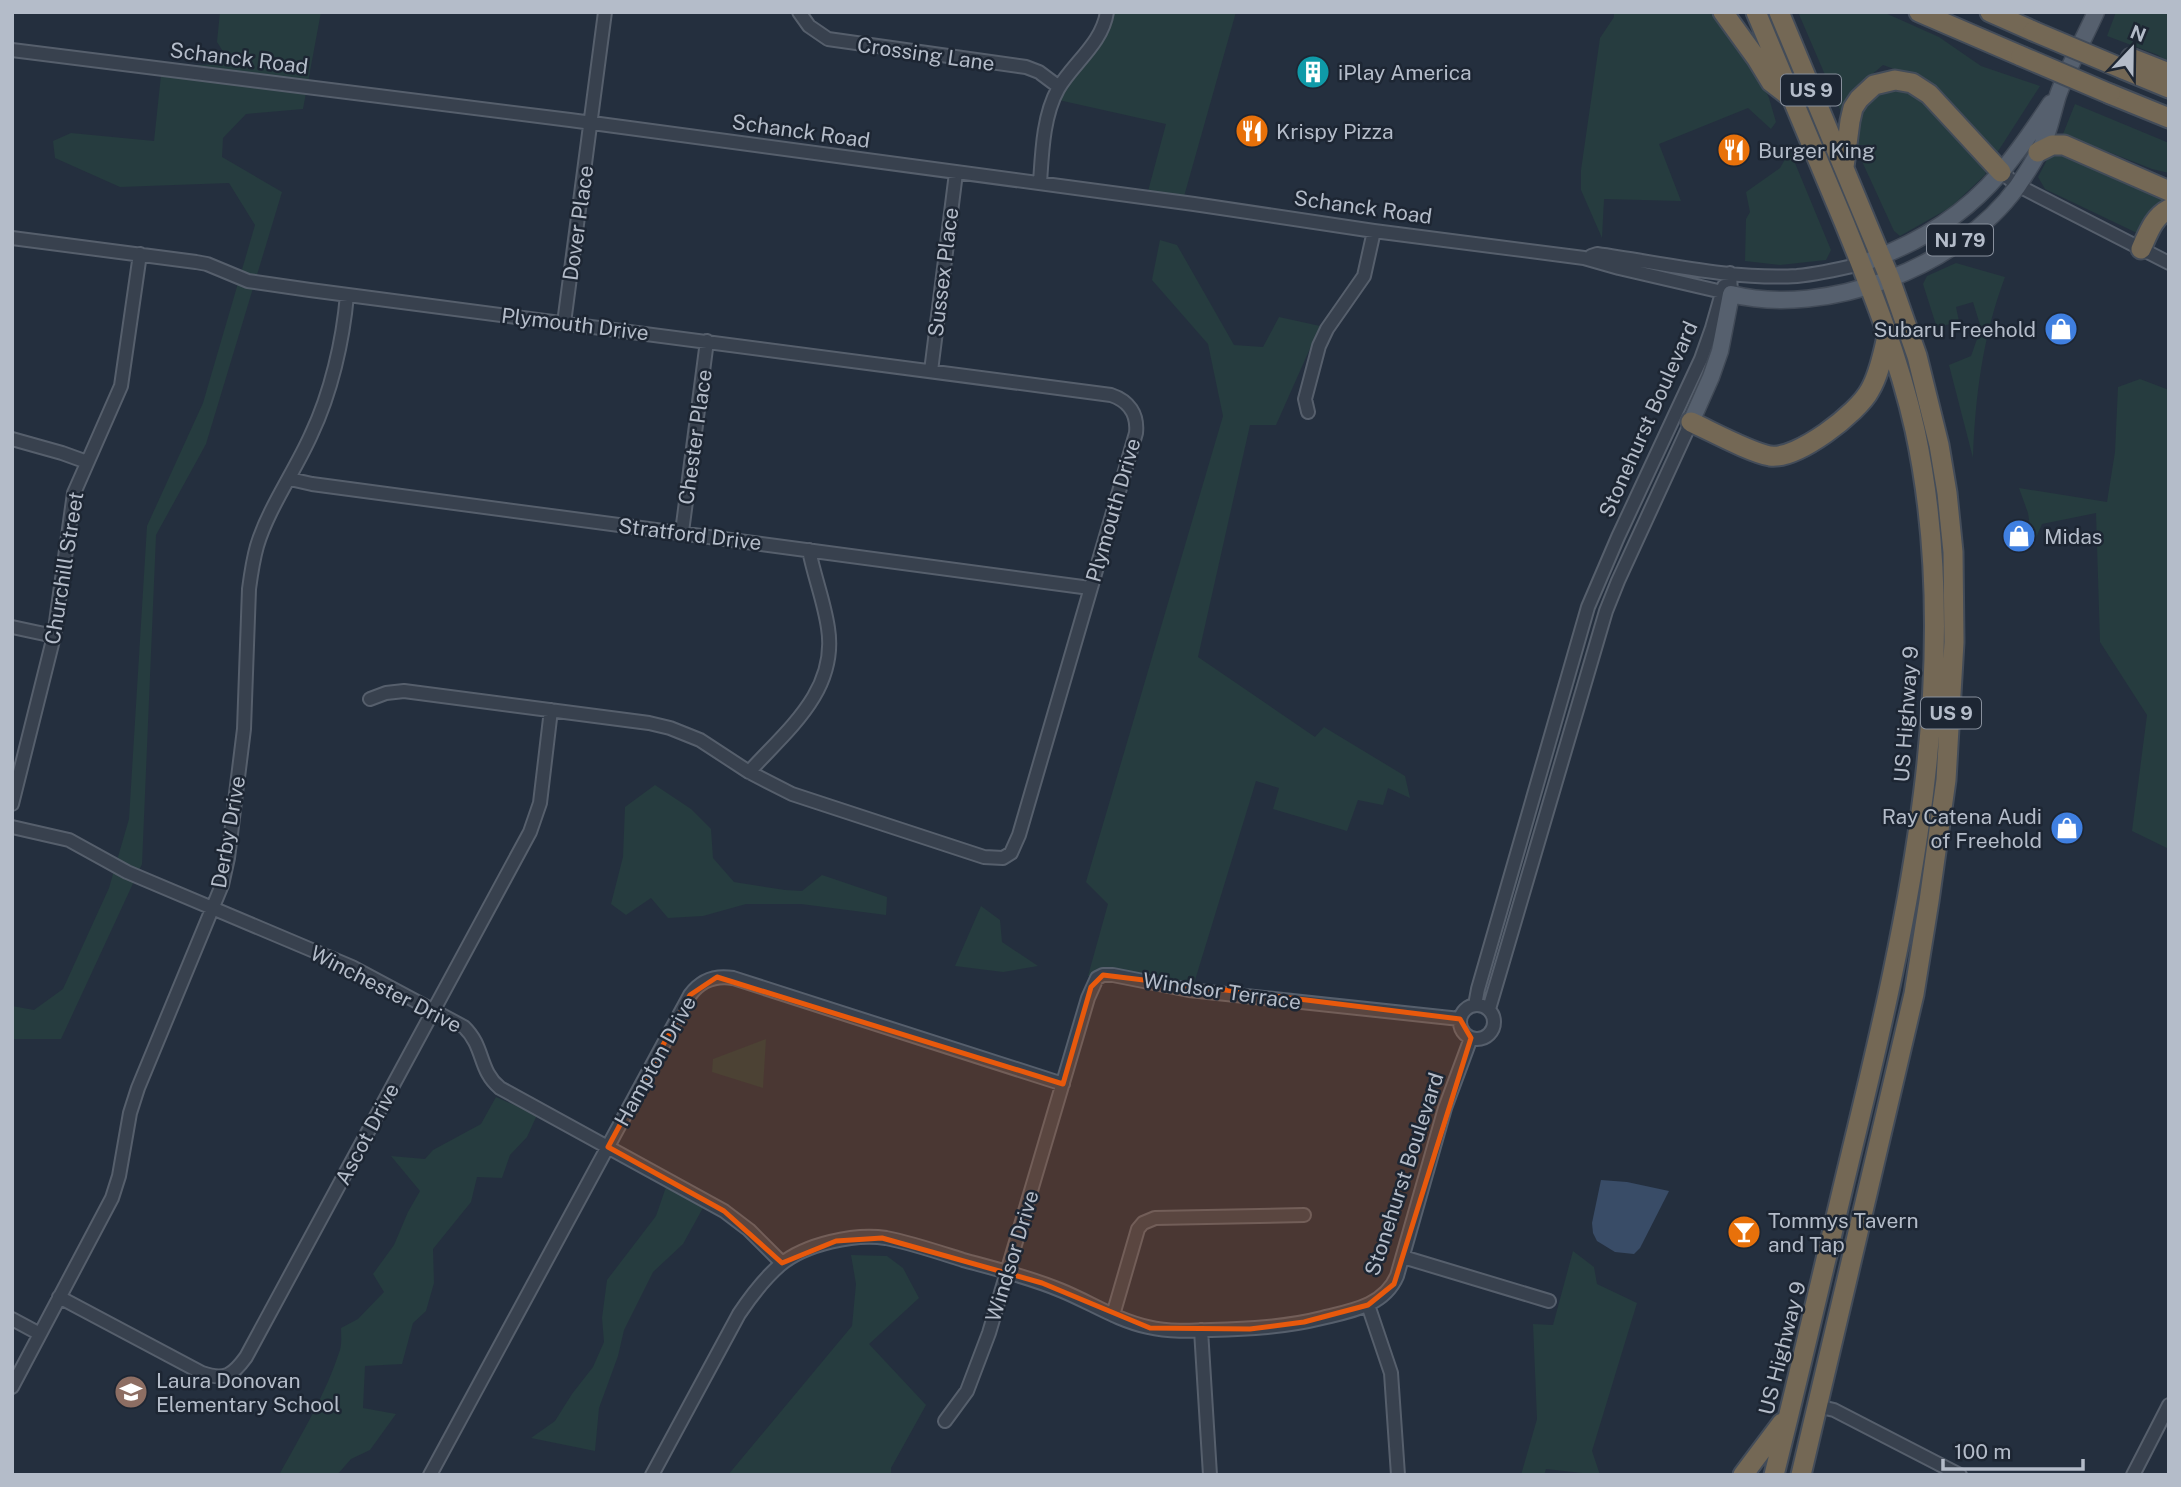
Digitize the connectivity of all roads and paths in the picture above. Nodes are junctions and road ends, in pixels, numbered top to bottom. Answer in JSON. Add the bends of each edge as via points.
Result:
{"nodes":[{"id":1,"x":605,"y":12,"type":"edge"},
{"id":2,"x":799,"y":12,"type":"edge"},
{"id":3,"x":1107,"y":12,"type":"edge"},
{"id":4,"x":1723,"y":12,"type":"edge"},
{"id":5,"x":1756,"y":12,"type":"edge"},
{"id":6,"x":1779,"y":12,"type":"edge"},
{"id":7,"x":1919,"y":12,"type":"edge"},
{"id":8,"x":1990,"y":12,"type":"edge"},
{"id":9,"x":2013,"y":12,"type":"edge"},
{"id":10,"x":2096,"y":12,"type":"edge"},
{"id":11,"x":2035,"y":26,"type":"junction"},
{"id":12,"x":12,"y":50,"type":"edge"},
{"id":13,"x":2125,"y":63,"type":"junction"},
{"id":14,"x":2169,"y":73,"type":"edge"},
{"id":15,"x":1059,"y":87,"type":"junction"},
{"id":16,"x":2169,"y":88,"type":"edge"},
{"id":17,"x":2059,"y":93,"type":"junction"},
{"id":18,"x":1791,"y":97,"type":"junction"},
{"id":19,"x":2169,"y":118,"type":"edge"},
{"id":20,"x":591,"y":123,"type":"junction"},
{"id":21,"x":2038,"y":152,"type":"junction"},
{"id":22,"x":1844,"y":169,"type":"junction"},
{"id":23,"x":2001,"y":172,"type":"junction"},
{"id":24,"x":956,"y":173,"type":"junction"},
{"id":25,"x":1040,"y":184,"type":"junction"},
{"id":26,"x":2017,"y":186,"type":"junction"},
{"id":27,"x":2169,"y":191,"type":"edge"},
{"id":28,"x":2169,"y":209,"type":"edge"},
{"id":29,"x":1374,"y":231,"type":"junction"},
{"id":30,"x":12,"y":238,"type":"edge"},
{"id":31,"x":2141,"y":249,"type":"junction"},
{"id":32,"x":139,"y":254,"type":"junction"},
{"id":33,"x":1881,"y":257,"type":"junction"},
{"id":34,"x":1584,"y":258,"type":"junction"},
{"id":35,"x":2169,"y":263,"type":"edge"},
{"id":36,"x":1861,"y":264,"type":"junction"},
{"id":37,"x":1730,"y":273,"type":"junction"},
{"id":38,"x":1890,"y":279,"type":"junction"},
{"id":39,"x":1870,"y":286,"type":"junction"},
{"id":40,"x":1726,"y":293,"type":"junction"},
{"id":41,"x":346,"y":295,"type":"junction"},
{"id":42,"x":564,"y":323,"type":"junction"},
{"id":43,"x":1888,"y":332,"type":"junction"},
{"id":44,"x":707,"y":341,"type":"junction"},
{"id":45,"x":931,"y":371,"type":"junction"},
{"id":46,"x":1308,"y":412,"type":"dead end"},
{"id":47,"x":1691,"y":422,"type":"junction"},
{"id":48,"x":1667,"y":431,"type":"junction"},
{"id":49,"x":12,"y":439,"type":"edge"},
{"id":50,"x":87,"y":462,"type":"junction"},
{"id":51,"x":1647,"y":475,"type":"junction"},
{"id":52,"x":290,"y":479,"type":"junction"},
{"id":53,"x":1663,"y":483,"type":"junction"},
{"id":54,"x":682,"y":532,"type":"junction"},
{"id":55,"x":809,"y":550,"type":"junction"},
{"id":56,"x":1090,"y":587,"type":"junction"},
{"id":57,"x":12,"y":627,"type":"edge"},
{"id":58,"x":54,"y":636,"type":"junction"},
{"id":59,"x":1564,"y":689,"type":"junction"},
{"id":60,"x":1581,"y":694,"type":"junction"},
{"id":61,"x":370,"y":699,"type":"dead end"},
{"id":62,"x":551,"y":710,"type":"junction"},
{"id":63,"x":749,"y":772,"type":"junction"},
{"id":64,"x":12,"y":804,"type":"edge"},
{"id":65,"x":12,"y":827,"type":"edge"},
{"id":66,"x":213,"y":908,"type":"junction"},
{"id":67,"x":1475,"y":1005,"type":"junction"},
{"id":68,"x":1489,"y":1009,"type":"junction"},
{"id":69,"x":433,"y":1010,"type":"junction"},
{"id":70,"x":1460,"y":1019,"type":"junction"},
{"id":71,"x":1471,"y":1038,"type":"junction"},
{"id":72,"x":1063,"y":1084,"type":"junction"},
{"id":73,"x":608,"y":1147,"type":"junction"},
{"id":74,"x":1304,"y":1215,"type":"dead end"},
{"id":75,"x":1403,"y":1257,"type":"junction"},
{"id":76,"x":782,"y":1263,"type":"junction"},
{"id":77,"x":1008,"y":1273,"type":"junction"},
{"id":78,"x":59,"y":1297,"type":"junction"},
{"id":79,"x":1549,"y":1301,"type":"dead end"},
{"id":80,"x":1368,"y":1305,"type":"junction"},
{"id":81,"x":1113,"y":1315,"type":"junction"},
{"id":82,"x":12,"y":1319,"type":"edge"},
{"id":83,"x":1201,"y":1330,"type":"junction"},
{"id":84,"x":40,"y":1334,"type":"junction"},
{"id":85,"x":12,"y":1387,"type":"edge"},
{"id":86,"x":2169,"y":1405,"type":"edge"},
{"id":87,"x":1817,"y":1406,"type":"junction"},
{"id":88,"x":1789,"y":1413,"type":"junction"},
{"id":89,"x":945,"y":1421,"type":"dead end"},
{"id":90,"x":434,"y":1474,"type":"edge"},
{"id":91,"x":652,"y":1475,"type":"edge"},
{"id":92,"x":1210,"y":1475,"type":"edge"},
{"id":93,"x":1398,"y":1475,"type":"edge"},
{"id":94,"x":1743,"y":1475,"type":"edge"},
{"id":95,"x":1774,"y":1475,"type":"edge"},
{"id":96,"x":1801,"y":1475,"type":"edge"},
{"id":97,"x":1959,"y":1475,"type":"edge"},
{"id":98,"x":2133,"y":1475,"type":"edge"}],
"edges":[{"from":1,"to":20,"type":"street","name":"Dover Place"},
{"from":2,"to":15,"type":"street","name":"Crossing Lane","via":[[828,39],[1026,67]]},
{"from":3,"to":15,"type":"street","via":[[1097,38]]},
{"from":4,"to":18,"type":"highway","via":[[1770,82]]},
{"from":5,"to":18,"type":"highway","name":"US Highway 9","number":"US 9"},
{"from":6,"to":22,"type":"highway","name":"US Highway 9","number":"US 9"},
{"from":7,"to":19,"type":"highway","bridge":true},
{"from":8,"to":11,"type":"highway"},
{"from":9,"to":11,"type":"highway"},
{"from":10,"to":17,"type":"main road","number":"NJ 79"},
{"from":11,"to":13,"type":"highway","bridge":true},
{"from":12,"to":20,"type":"street","name":"Schanck Road"},
{"from":13,"to":14,"type":"highway"},
{"from":13,"to":16,"type":"highway"},
{"from":15,"to":25,"type":"street","via":[[1049,107]]},
{"from":17,"to":21,"type":"main road","number":"NJ 79"},
{"from":17,"to":23,"type":"main road","number":"NJ 79"},
{"from":18,"to":36,"type":"highway","name":"US Highway 9","number":"US 9"},
{"from":20,"to":24,"type":"street","name":"Schanck Road"},
{"from":20,"to":42,"type":"street","name":"Dover Place"},
{"from":21,"to":26,"type":"main road","number":"NJ 79"},
{"from":21,"to":27,"type":"highway","via":[[2064,145]]},
{"from":22,"to":23,"type":"highway","via":[[1853,108],[1874,85],[1895,80],[1912,83],[1929,94]]},
{"from":22,"to":33,"type":"highway","name":"US Highway 9","number":"US 9"},
{"from":23,"to":26,"type":"street"},
{"from":23,"to":33,"type":"main road","number":"NJ 79","via":[[1940,226]]},
{"from":24,"to":25,"type":"street","name":"Schanck Road"},
{"from":24,"to":45,"type":"street","name":"Sussex Place"},
{"from":25,"to":29,"type":"street","name":"Schanck Road"},
{"from":26,"to":31,"type":"street"},
{"from":26,"to":38,"type":"main road","number":"NJ 79","via":[[1965,237]]},
{"from":28,"to":31,"type":"highway","via":[[2155,220]]},
{"from":29,"to":34,"type":"street","name":"Schanck Road"},
{"from":29,"to":46,"type":"street","via":[[1364,276],[1319,346],[1305,399]]},
{"from":30,"to":32,"type":"street","name":"Plymouth Drive"},
{"from":31,"to":35,"type":"street"},
{"from":32,"to":41,"type":"street","name":"Plymouth Drive","via":[[207,264],[248,281]]},
{"from":32,"to":50,"type":"street","name":"Churchill Street","via":[[121,386]]},
{"from":33,"to":36,"type":"main road","number":"NJ 79"},
{"from":33,"to":38,"type":"highway","name":"US Highway 9","number":"US 9"},
{"from":34,"to":37,"type":"street","name":"Schanck Road","via":[[1597,254]]},
{"from":34,"to":40,"type":"street","name":"Schanck Road"},
{"from":36,"to":37,"type":"street","name":"Schanck Road","via":[[1796,276]]},
{"from":36,"to":39,"type":"highway","name":"US Highway 9","number":"US 9"},
{"from":37,"to":40,"type":"street","name":"Stonehurst Boulevard"},
{"from":38,"to":39,"type":"main road","number":"NJ 79"},
{"from":38,"to":87,"type":"highway","name":"US Highway 9","number":"US 9","via":[[1932,413],[1948,507],[1954,642],[1949,745],[1930,901],[1909,1018]]},
{"from":39,"to":40,"type":"main road","name":"Schanck Road","via":[[1787,300]]},
{"from":39,"to":43,"type":"highway","name":"US Highway 9","number":"US 9"},
{"from":40,"to":47,"type":"main road","name":"Stonehurst Boulevard","via":[[1720,351]]},
{"from":40,"to":48,"type":"street","name":"Stonehurst Boulevard"},
{"from":41,"to":42,"type":"street","name":"Plymouth Drive"},
{"from":41,"to":52,"type":"street","name":"Derby Drive","via":[[326,396]]},
{"from":42,"to":44,"type":"street","name":"Plymouth Drive"},
{"from":43,"to":47,"type":"highway","via":[[1866,398],[1802,449],[1769,456]]},
{"from":43,"to":88,"type":"highway","name":"US Highway 9","number":"US 9","via":[[1916,433],[1931,536],[1934,619],[1929,742],[1900,942]]},
{"from":44,"to":45,"type":"street","name":"Plymouth Drive"},
{"from":44,"to":54,"type":"street","name":"Chester Place"},
{"from":45,"to":56,"type":"street","name":"Plymouth Drive","via":[[1111,395],[1133,410],[1136,433]]},
{"from":47,"to":48,"type":"street"},
{"from":47,"to":53,"type":"street","name":"Stonehurst Boulevard"},
{"from":48,"to":51,"type":"street","name":"Stonehurst Boulevard"},
{"from":49,"to":50,"type":"street"},
{"from":50,"to":58,"type":"street","name":"Churchill Street","via":[[71,506]]},
{"from":51,"to":53,"type":"street"},
{"from":51,"to":59,"type":"street","name":"Stonehurst Boulevard","via":[[1588,607]]},
{"from":52,"to":54,"type":"street","name":"Stratford Drive"},
{"from":52,"to":66,"type":"street","name":"Derby Drive","via":[[265,525],[252,566],[244,729],[228,858]]},
{"from":53,"to":60,"type":"street","name":"Stonehurst Boulevard","via":[[1614,591]]},
{"from":54,"to":55,"type":"street","name":"Stratford Drive"},
{"from":55,"to":56,"type":"street","name":"Stratford Drive"},
{"from":55,"to":63,"type":"street","via":[[828,630],[825,673],[808,707]]},
{"from":56,"to":63,"type":"street","name":"Plymouth Drive","via":[[1019,835],[1009,855],[984,857],[807,800]]},
{"from":57,"to":58,"type":"street"},
{"from":58,"to":64,"type":"street","name":"Churchill Street"},
{"from":59,"to":60,"type":"street"},
{"from":59,"to":67,"type":"street","name":"Stonehurst Boulevard"},
{"from":60,"to":68,"type":"street","name":"Stonehurst Boulevard"},
{"from":61,"to":62,"type":"street","name":"Plymouth Drive","via":[[404,691]]},
{"from":62,"to":63,"type":"street","name":"Plymouth Drive","via":[[670,728],[700,740]]},
{"from":62,"to":69,"type":"street","name":"Ascot Drive","via":[[535,822]]},
{"from":65,"to":66,"type":"street","name":"Winchester Drive","via":[[69,840],[127,872]]},
{"from":66,"to":69,"type":"street","name":"Winchester Drive","via":[[352,967]]},
{"from":66,"to":78,"type":"street","name":"Derby Drive","via":[[138,1088],[112,1198]]},
{"from":67,"to":68,"type":"street"},
{"from":67,"to":70,"type":"street","via":[[1465,1009]]},
{"from":68,"to":71,"type":"street","name":"Stonehurst Boulevard","via":[[1495,1019],[1492,1031],[1483,1038]]},
{"from":69,"to":73,"type":"street","name":"Winchester Drive","via":[[472,1035],[488,1076],[499,1088]]},
{"from":69,"to":78,"type":"street","name":"Ascot Drive","via":[[235,1372],[202,1373]]},
{"from":70,"to":71,"type":"street","via":[[1464,1033]]},
{"from":70,"to":72,"type":"street","name":"Windsor Terrace","via":[[1233,995],[1103,975],[1091,987]]},
{"from":71,"to":75,"type":"street","name":"Stonehurst Boulevard","via":[[1445,1108]]},
{"from":72,"to":73,"type":"street","name":"Hampton Drive","via":[[733,978],[717,977],[701,983],[690,995]]},
{"from":72,"to":77,"type":"street","name":"Windsor Drive"},
{"from":73,"to":76,"type":"street","name":"Winchester Drive","via":[[724,1211]]},
{"from":73,"to":90,"type":"street","name":"Hampton Drive"},
{"from":74,"to":81,"type":"street","via":[[1155,1218],[1143,1223]]},
{"from":75,"to":79,"type":"street"},
{"from":75,"to":80,"type":"street","name":"Stonehurst Boulevard","via":[[1394,1284]]},
{"from":76,"to":77,"type":"street","name":"Stonehurst Boulevard","via":[[824,1244],[879,1238]]},
{"from":76,"to":91,"type":"street","name":"Stonehurst Boulevard","via":[[739,1314]]},
{"from":77,"to":81,"type":"street","name":"Stonehurst Boulevard","via":[[1061,1290]]},
{"from":77,"to":89,"type":"street","name":"Windsor Drive","via":[[967,1391]]},
{"from":78,"to":84,"type":"street","name":"Derby Drive"},
{"from":80,"to":83,"type":"street","name":"Stonehurst Boulevard","via":[[1293,1324]]},
{"from":80,"to":93,"type":"street","via":[[1391,1373]]},
{"from":81,"to":83,"type":"street","name":"Stonehurst Boulevard","via":[[1150,1328]]},
{"from":82,"to":84,"type":"street"},
{"from":83,"to":92,"type":"street"},
{"from":84,"to":85,"type":"street","name":"Derby Drive"},
{"from":86,"to":98,"type":"street"},
{"from":87,"to":96,"type":"highway","name":"US Highway 9","number":"US 9"},
{"from":87,"to":97,"type":"street","via":[[1834,1410]]},
{"from":88,"to":94,"type":"highway"},
{"from":88,"to":95,"type":"highway","name":"US Highway 9","number":"US 9"}]}
